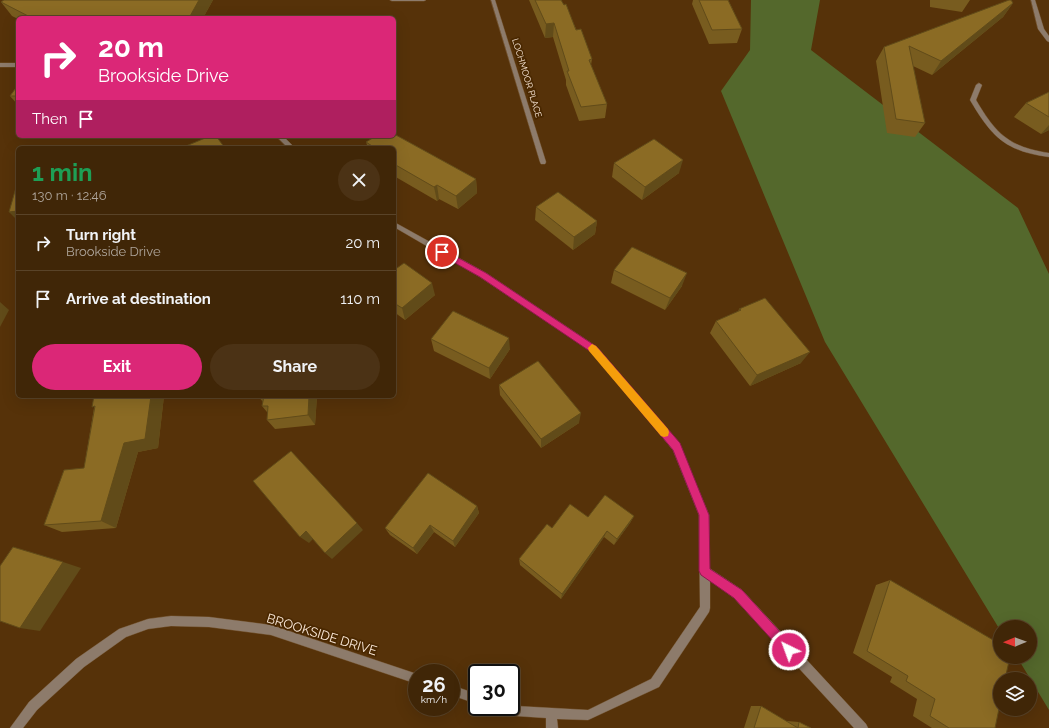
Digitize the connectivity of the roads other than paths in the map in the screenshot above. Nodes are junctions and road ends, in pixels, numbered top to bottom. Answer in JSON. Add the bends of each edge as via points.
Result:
{"nodes":[{"id":1,"x":392,"y":0,"type":"edge"},
{"id":2,"x":424,"y":0,"type":"edge"},
{"id":3,"x":493,"y":0,"type":"edge"},
{"id":4,"x":1033,"y":0,"type":"edge"},
{"id":5,"x":1049,"y":40,"type":"edge"},
{"id":6,"x":0,"y":65,"type":"edge"},
{"id":7,"x":16,"y":65,"type":"edge"},
{"id":8,"x":979,"y":86,"type":"dead end"},
{"id":9,"x":281,"y":138,"type":"edge"},
{"id":10,"x":290,"y":146,"type":"edge"},
{"id":11,"x":1049,"y":155,"type":"edge"},
{"id":12,"x":543,"y":162,"type":"dead end"},
{"id":13,"x":396,"y":225,"type":"edge"},
{"id":14,"x":705,"y":571,"type":"junction"},
{"id":15,"x":408,"y":676,"type":"edge"},
{"id":16,"x":520,"y":711,"type":"edge"},
{"id":17,"x":551,"y":713,"type":"junction"},
{"id":18,"x":16,"y":728,"type":"edge"},
{"id":19,"x":552,"y":728,"type":"edge"},
{"id":20,"x":862,"y":728,"type":"edge"}],
"edges":[{"from":1,"to":2,"type":"street"},
{"from":3,"to":12,"type":"street","name":"LOCHMOOR PLACE"},
{"from":4,"to":5,"type":"street","via":[[1041,29]]},
{"from":6,"to":7,"type":"street"},
{"from":8,"to":11,"type":"street","via":[[973,100],[988,124],[1004,141],[1020,150]]},
{"from":9,"to":10,"type":"street"},
{"from":13,"to":14,"type":"street","via":[[483,275],[594,349],[676,447],[704,515]]},
{"from":14,"to":17,"type":"street","via":[[705,608],[654,683],[588,715]]},
{"from":14,"to":20,"type":"street","via":[[738,594]]},
{"from":15,"to":18,"type":"street","name":"BROOKSIDE DRIVE","via":[[270,630],[209,622],[170,621],[148,624],[123,634],[80,663],[32,706]]},
{"from":16,"to":17,"type":"street"},
{"from":17,"to":19,"type":"street"}]}
